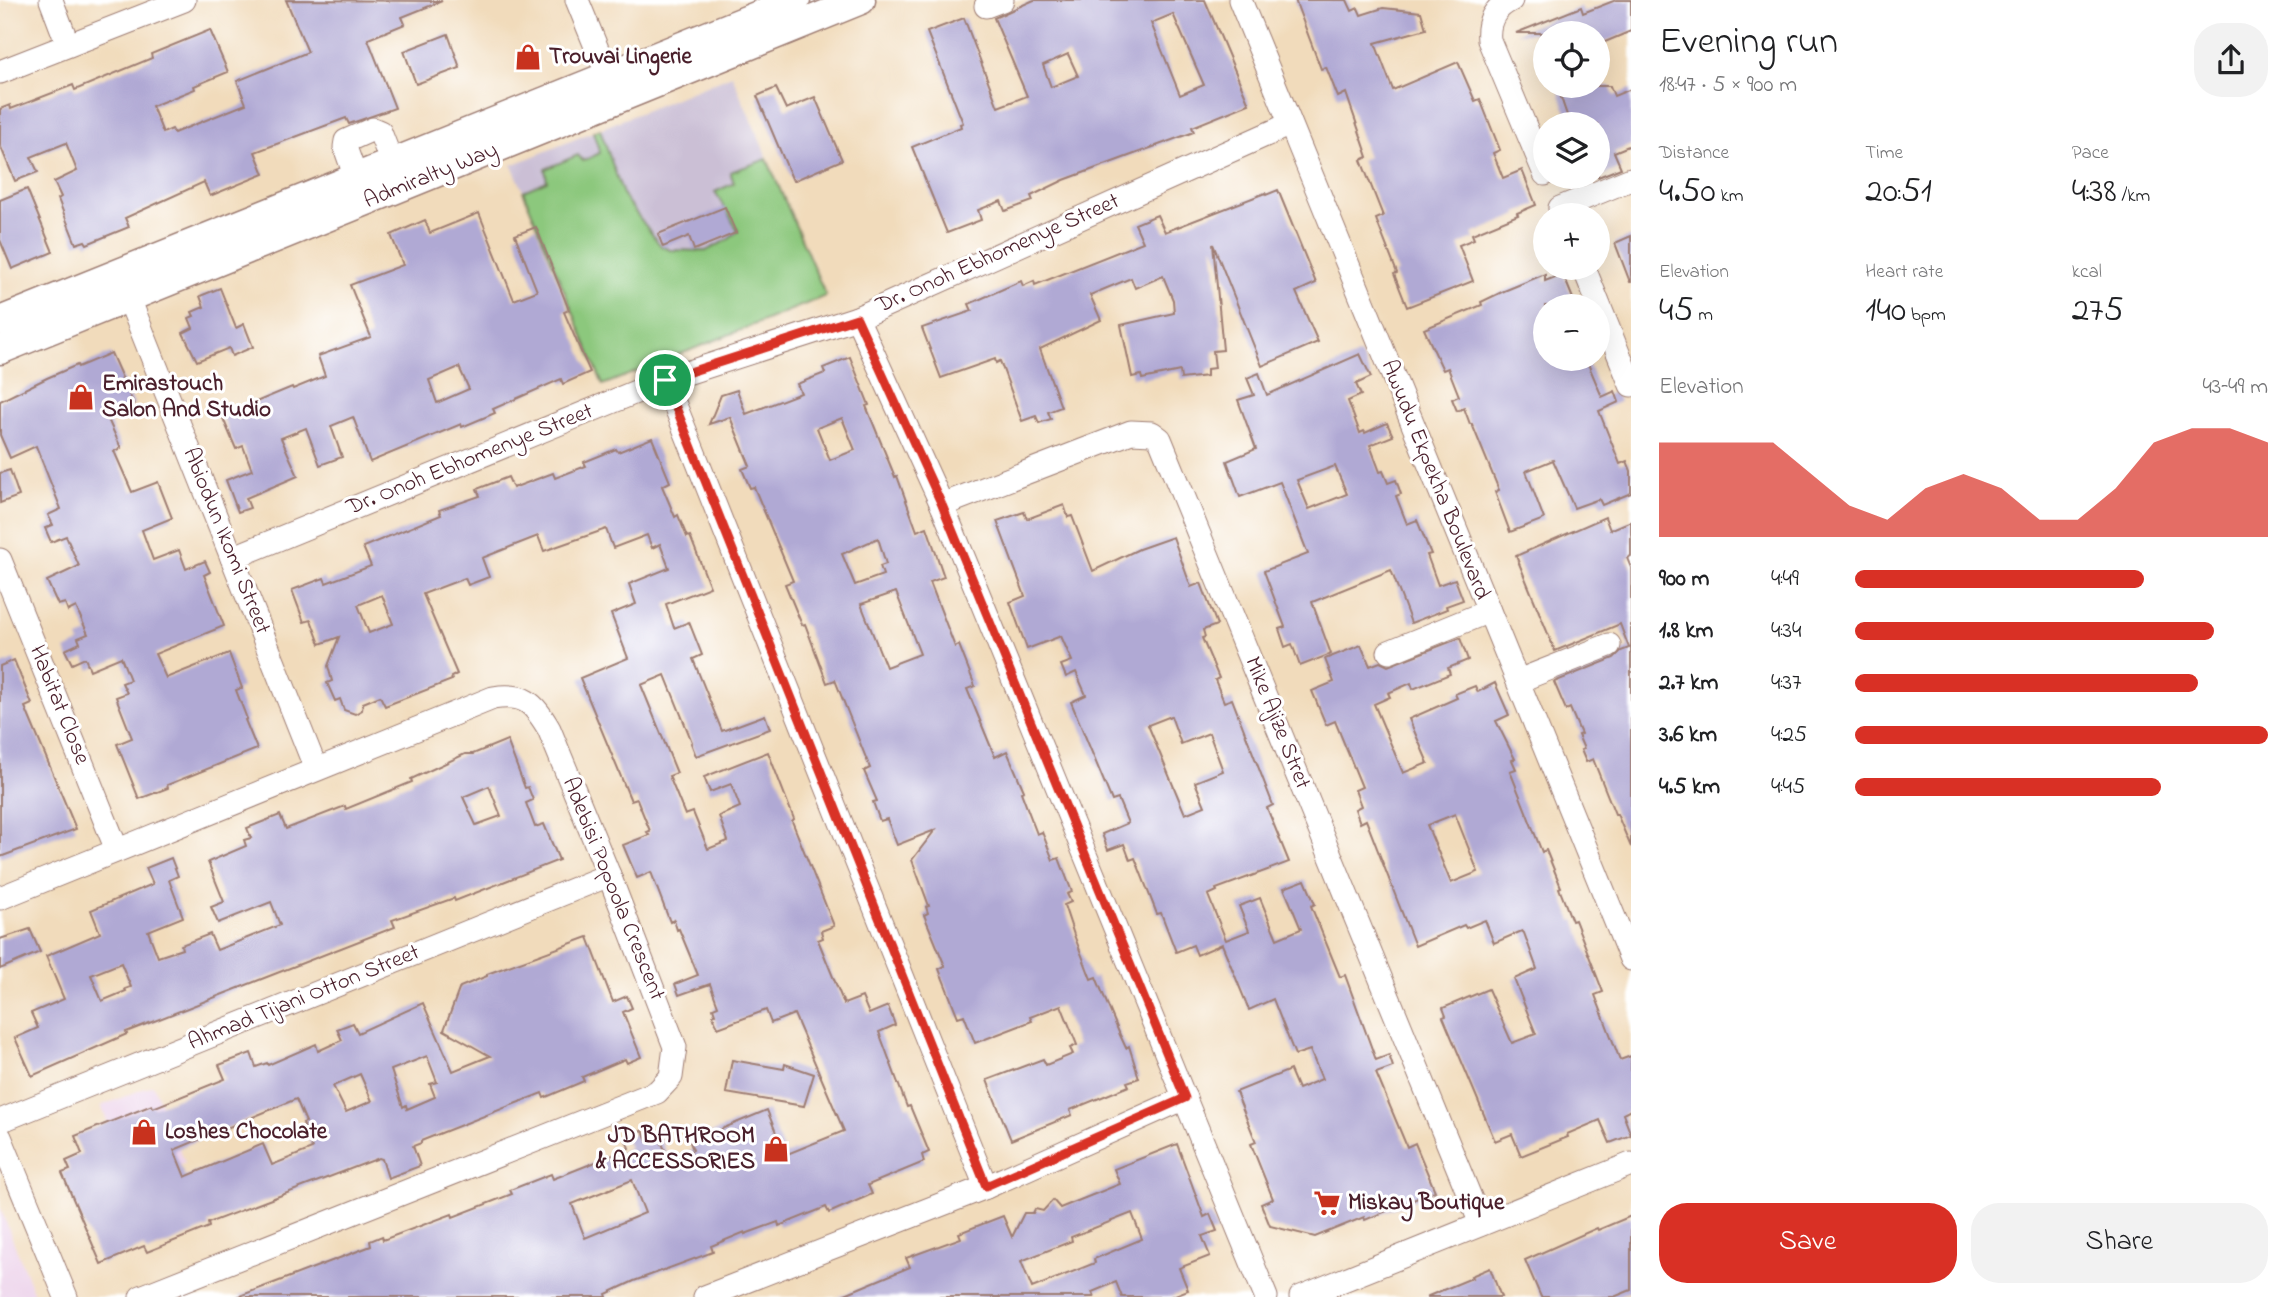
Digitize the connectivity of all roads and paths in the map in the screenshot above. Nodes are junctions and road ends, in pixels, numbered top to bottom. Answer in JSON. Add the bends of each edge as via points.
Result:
{"nodes":[{"id":1,"x":51,"y":0,"type":"edge"},
{"id":2,"x":184,"y":0,"type":"edge"},
{"id":3,"x":577,"y":0,"type":"edge"},
{"id":4,"x":796,"y":0,"type":"edge"},
{"id":5,"x":861,"y":0,"type":"edge"},
{"id":6,"x":1240,"y":0,"type":"edge"},
{"id":7,"x":1511,"y":0,"type":"edge"},
{"id":8,"x":68,"y":45,"type":"junction"},
{"id":9,"x":0,"y":72,"type":"edge"},
{"id":10,"x":608,"y":76,"type":"junction"},
{"id":11,"x":1290,"y":124,"type":"junction"},
{"id":12,"x":1533,"y":144,"type":"edge"},
{"id":13,"x":392,"y":163,"type":"junction"},
{"id":14,"x":356,"y":178,"type":"junction"},
{"id":15,"x":1631,"y":179,"type":"edge"},
{"id":16,"x":1580,"y":203,"type":"edge"},
{"id":17,"x":1589,"y":280,"type":"edge"},
{"id":18,"x":124,"y":286,"type":"junction"},
{"id":19,"x":857,"y":318,"type":"junction"},
{"id":20,"x":9,"y":332,"type":"edge"},
{"id":21,"x":665,"y":380,"type":"junction"},
{"id":22,"x":1631,"y":384,"type":"edge"},
{"id":23,"x":942,"y":505,"type":"junction"},
{"id":24,"x":232,"y":558,"type":"junction"},
{"id":25,"x":0,"y":560,"type":"edge"},
{"id":26,"x":1489,"y":611,"type":"junction"},
{"id":27,"x":1609,"y":645,"type":"dead end"},
{"id":28,"x":1389,"y":652,"type":"dead end"},
{"id":29,"x":1518,"y":681,"type":"junction"},
{"id":30,"x":316,"y":769,"type":"junction"},
{"id":31,"x":117,"y":850,"type":"junction"},
{"id":32,"x":609,"y":875,"type":"junction"},
{"id":33,"x":0,"y":898,"type":"edge"},
{"id":34,"x":1622,"y":909,"type":"edge"},
{"id":35,"x":1631,"y":959,"type":"edge"},
{"id":36,"x":1185,"y":1098,"type":"junction"},
{"id":37,"x":0,"y":1121,"type":"edge"},
{"id":38,"x":0,"y":1137,"type":"edge"},
{"id":39,"x":1631,"y":1164,"type":"edge"},
{"id":40,"x":986,"y":1186,"type":"junction"},
{"id":41,"x":1481,"y":1224,"type":"junction"},
{"id":42,"x":66,"y":1297,"type":"edge"},
{"id":43,"x":141,"y":1297,"type":"edge"},
{"id":44,"x":705,"y":1297,"type":"edge"},
{"id":45,"x":1266,"y":1297,"type":"edge"},
{"id":46,"x":1301,"y":1297,"type":"edge"}],
"edges":[{"from":1,"to":8,"type":"street"},
{"from":2,"to":8,"type":"street"},
{"from":3,"to":10,"type":"street"},
{"from":4,"to":10,"type":"main road","name":"Admiralty Way"},
{"from":5,"to":18,"type":"main road","name":"Admiralty Way"},
{"from":6,"to":11,"type":"street","name":"Awudu Ekpekha Boulevard"},
{"from":7,"to":12,"type":"street","via":[[1492,17],[1489,40]]},
{"from":8,"to":9,"type":"street"},
{"from":10,"to":13,"type":"main road","name":"Admiralty Way"},
{"from":11,"to":19,"type":"street","name":"Dr. Onoh Ebhomenye Street"},
{"from":11,"to":26,"type":"street","name":"Awudu Ekpekha Boulevard"},
{"from":13,"to":14,"type":"main road","name":"Admiralty Way"},
{"from":13,"to":14,"type":"street","via":[[380,132],[373,129],[346,141]]},
{"from":14,"to":18,"type":"main road","name":"Admiralty Way"},
{"from":15,"to":16,"type":"street"},
{"from":17,"to":22,"type":"street"},
{"from":18,"to":20,"type":"main road","name":"Admiralty Way"},
{"from":18,"to":24,"type":"street","name":"Abiodun Ikomi Street"},
{"from":19,"to":21,"type":"street","name":"Dr. Onoh Ebhomenye Street"},
{"from":19,"to":23,"type":"street"},
{"from":21,"to":24,"type":"street","name":"Dr. Onoh Ebhomenye Street"},
{"from":21,"to":40,"type":"street"},
{"from":23,"to":36,"type":"street"},
{"from":23,"to":41,"type":"street","name":"Mike Ajize Stret","via":[[1131,432],[1152,433],[1160,439]]},
{"from":24,"to":30,"type":"street","name":"Abiodun Ikomi Street"},
{"from":25,"to":31,"type":"street","name":"Habitat Close"},
{"from":26,"to":28,"type":"street"},
{"from":26,"to":29,"type":"street","name":"Awudu Ekpekha Boulevard"},
{"from":27,"to":29,"type":"street"},
{"from":29,"to":34,"type":"street","name":"Awudu Ekpekha Boulevard"},
{"from":30,"to":31,"type":"street","name":"Adebisi Popoola Crescent"},
{"from":30,"to":32,"type":"street","name":"Adebisi Popoola Crescent","via":[[493,698],[511,695],[529,701],[549,729]]},
{"from":31,"to":33,"type":"street","name":"Adebisi Popoola Crescent"},
{"from":32,"to":37,"type":"street","name":"Ahmad Tijani Otton Street"},
{"from":32,"to":43,"type":"street","name":"Adebisi Popoola Crescent","via":[[675,1047],[671,1077],[657,1092]]},
{"from":34,"to":35,"type":"street","name":"Awudu Ekpekha Boulevard"},
{"from":36,"to":40,"type":"street"},
{"from":36,"to":45,"type":"street"},
{"from":38,"to":42,"type":"street"},
{"from":39,"to":41,"type":"street"},
{"from":40,"to":44,"type":"street"},
{"from":41,"to":46,"type":"street"}]}
